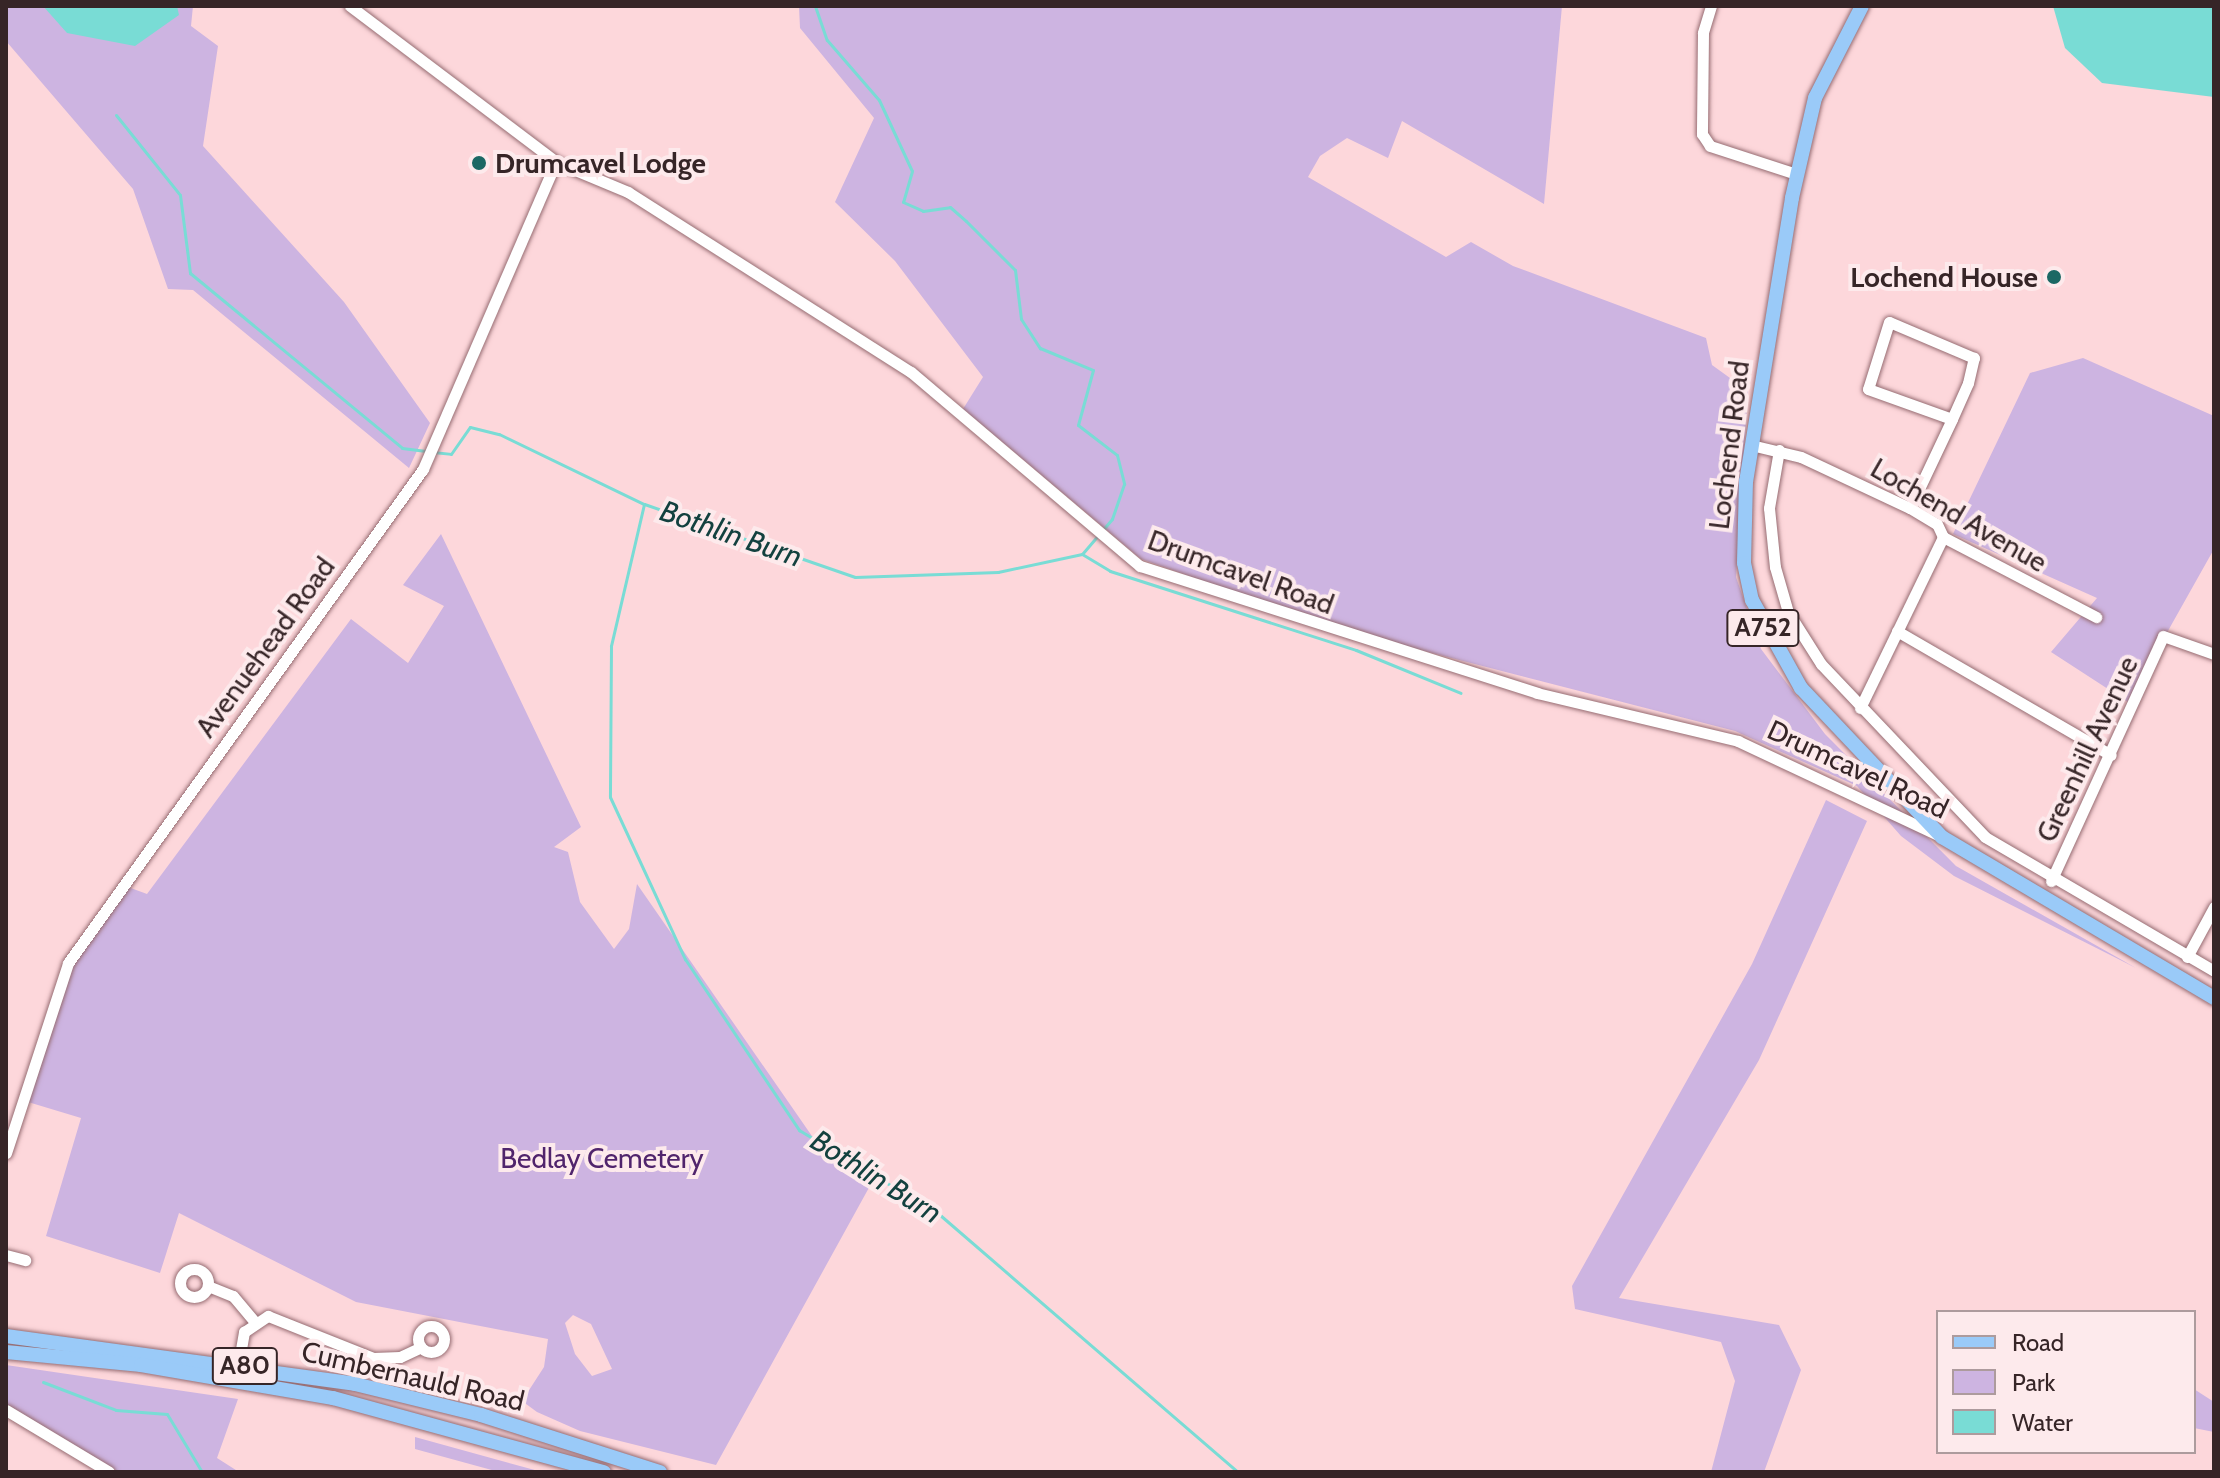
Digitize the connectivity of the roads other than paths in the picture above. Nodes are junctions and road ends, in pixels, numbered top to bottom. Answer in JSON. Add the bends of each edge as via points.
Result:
{"nodes":[{"id":1,"x":350,"y":6,"type":"edge"},
{"id":2,"x":1711,"y":6,"type":"edge"},
{"id":3,"x":1862,"y":6,"type":"edge"},
{"id":4,"x":556,"y":162,"type":"junction"},
{"id":5,"x":1796,"y":174,"type":"junction"},
{"id":6,"x":1952,"y":419,"type":"junction"},
{"id":7,"x":1751,"y":445,"type":"junction"},
{"id":8,"x":1779,"y":450,"type":"junction"},
{"id":9,"x":1910,"y":508,"type":"junction"},
{"id":10,"x":1943,"y":537,"type":"junction"},
{"id":11,"x":2096,"y":617,"type":"dead end"},
{"id":12,"x":1897,"y":631,"type":"junction"},
{"id":13,"x":2214,"y":654,"type":"edge"},
{"id":14,"x":1860,"y":708,"type":"junction"},
{"id":15,"x":2111,"y":755,"type":"junction"},
{"id":16,"x":1942,"y":837,"type":"junction"},
{"id":17,"x":2028,"y":869,"type":"junction"},
{"id":18,"x":2051,"y":881,"type":"junction"},
{"id":19,"x":2019,"y":887,"type":"junction"},
{"id":20,"x":2072,"y":892,"type":"junction"},
{"id":21,"x":2214,"y":907,"type":"edge"},
{"id":22,"x":2061,"y":911,"type":"junction"},
{"id":23,"x":2187,"y":957,"type":"junction"},
{"id":24,"x":2214,"y":971,"type":"edge"},
{"id":25,"x":2214,"y":998,"type":"edge"},
{"id":26,"x":6,"y":1153,"type":"edge"},
{"id":27,"x":6,"y":1255,"type":"edge"},
{"id":28,"x":25,"y":1260,"type":"dead end"},
{"id":29,"x":208,"y":1286,"type":"dead end"},
{"id":30,"x":254,"y":1321,"type":"junction"},
{"id":31,"x":6,"y":1336,"type":"edge"},
{"id":32,"x":421,"y":1347,"type":"dead end"},
{"id":33,"x":6,"y":1352,"type":"edge"},
{"id":34,"x":238,"y":1365,"type":"junction"},
{"id":35,"x":235,"y":1381,"type":"junction"},
{"id":36,"x":6,"y":1410,"type":"edge"},
{"id":37,"x":106,"y":1471,"type":"edge"},
{"id":38,"x":604,"y":1472,"type":"edge"},
{"id":39,"x":660,"y":1472,"type":"edge"}],
"edges":[{"from":1,"to":4,"type":"street","name":"Drumcavel Road"},
{"from":2,"to":5,"type":"street","via":[[1703,33],[1702,134],[1710,146]]},
{"from":3,"to":5,"type":"main road","name":"Lochend Road","number":"A752","via":[[1815,98]]},
{"from":4,"to":16,"type":"street","name":"Drumcavel Road","via":[[628,192],[911,372],[1140,566],[1339,635],[1550,697],[1738,741]]},
{"from":4,"to":26,"type":"street","name":"Avenuehead Road","via":[[423,469],[68,963]]},
{"from":5,"to":7,"type":"main road","name":"Lochend Road","number":"A752"},
{"from":6,"to":6,"type":"street","via":[[1868,389],[1889,322],[1974,358]]},
{"from":6,"to":9,"type":"street"},
{"from":7,"to":8,"type":"street","name":"Lochend Avenue"},
{"from":7,"to":16,"type":"main road","name":"Lochend Road","number":"A752","via":[[1744,563],[1765,632],[1801,688]]},
{"from":8,"to":9,"type":"street","name":"Lochend Avenue"},
{"from":8,"to":14,"type":"street","via":[[1769,508],[1788,612]]},
{"from":9,"to":10,"type":"street","name":"Lochend Avenue","via":[[1937,524]]},
{"from":10,"to":11,"type":"street","name":"Lochend Avenue"},
{"from":10,"to":12,"type":"street"},
{"from":12,"to":14,"type":"street"},
{"from":12,"to":15,"type":"street"},
{"from":13,"to":15,"type":"street","name":"Greenhill Avenue","via":[[2163,636]]},
{"from":14,"to":17,"type":"street","via":[[1985,837]]},
{"from":15,"to":18,"type":"street","name":"Greenhill Avenue"},
{"from":16,"to":19,"type":"main road","name":"Drumcavel Road","number":"A752"},
{"from":17,"to":18,"type":"street"},
{"from":17,"to":19,"type":"street"},
{"from":18,"to":20,"type":"street"},
{"from":19,"to":22,"type":"main road","name":"Drumcavel Road","number":"A752"},
{"from":20,"to":22,"type":"street"},
{"from":20,"to":23,"type":"street"},
{"from":21,"to":23,"type":"street"},
{"from":22,"to":25,"type":"main road","name":"Drumcavel Road","number":"A752"},
{"from":23,"to":24,"type":"street"},
{"from":27,"to":28,"type":"street"},
{"from":29,"to":30,"type":"street","via":[[233,1296]]},
{"from":30,"to":32,"type":"street","via":[[278,1317],[345,1351],[383,1359]]},
{"from":30,"to":34,"type":"street","via":[[244,1332]]},
{"from":31,"to":34,"type":"main road","name":"Cumbernauld Road","number":"A80"},
{"from":33,"to":35,"type":"main road","name":"Cumbernauld Road","number":"A80"},
{"from":34,"to":35,"type":"street"},
{"from":34,"to":39,"type":"main road","name":"Cumbernauld Road","number":"A80","via":[[481,1415]]},
{"from":35,"to":38,"type":"main road","name":"Cumbernauld Road","number":"A80","via":[[510,1440]]},
{"from":36,"to":37,"type":"street"}]}
